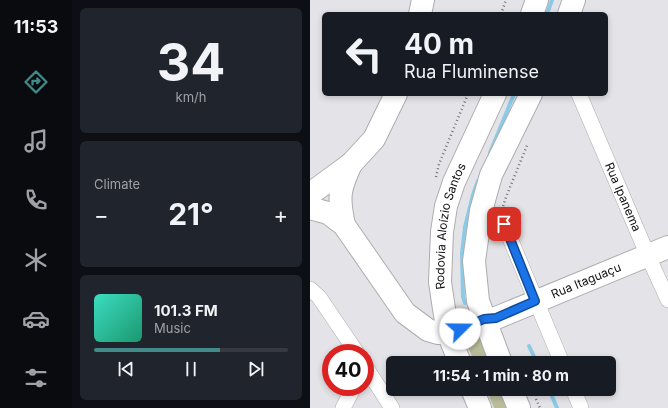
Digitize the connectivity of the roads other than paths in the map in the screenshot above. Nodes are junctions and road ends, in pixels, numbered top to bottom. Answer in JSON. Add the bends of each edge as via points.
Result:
{"nodes":[{"id":1,"x":423,"y":0,"type":"edge"},
{"id":2,"x":537,"y":0,"type":"edge"},
{"id":3,"x":574,"y":0,"type":"edge"},
{"id":4,"x":420,"y":12,"type":"edge"},
{"id":5,"x":533,"y":12,"type":"edge"},
{"id":6,"x":570,"y":12,"type":"edge"},
{"id":7,"x":395,"y":96,"type":"edge"},
{"id":8,"x":493,"y":96,"type":"edge"},
{"id":9,"x":530,"y":96,"type":"edge"},
{"id":10,"x":580,"y":96,"type":"edge"},
{"id":11,"x":352,"y":164,"type":"junction"},
{"id":12,"x":310,"y":194,"type":"edge"},
{"id":13,"x":310,"y":208,"type":"edge"},
{"id":14,"x":504,"y":224,"type":"dead end"},
{"id":15,"x":344,"y":225,"type":"junction"},
{"id":16,"x":668,"y":247,"type":"edge"},
{"id":17,"x":648,"y":256,"type":"junction"},
{"id":18,"x":310,"y":289,"type":"edge"},
{"id":19,"x":668,"y":300,"type":"edge"},
{"id":20,"x":535,"y":301,"type":"junction"},
{"id":21,"x":484,"y":319,"type":"junction"},
{"id":22,"x":448,"y":333,"type":"junction"},
{"id":23,"x":351,"y":344,"type":"edge"},
{"id":24,"x":457,"y":356,"type":"edge"},
{"id":25,"x":497,"y":356,"type":"edge"},
{"id":26,"x":559,"y":356,"type":"edge"},
{"id":27,"x":374,"y":380,"type":"edge"},
{"id":28,"x":349,"y":396,"type":"edge"},
{"id":29,"x":475,"y":396,"type":"edge"},
{"id":30,"x":514,"y":396,"type":"edge"},
{"id":31,"x":576,"y":396,"type":"edge"},
{"id":32,"x":343,"y":408,"type":"edge"},
{"id":33,"x":392,"y":408,"type":"edge"},
{"id":34,"x":480,"y":408,"type":"edge"},
{"id":35,"x":519,"y":408,"type":"edge"},
{"id":36,"x":581,"y":408,"type":"edge"}],
"edges":[{"from":1,"to":4,"type":"street"},
{"from":2,"to":5,"type":"street"},
{"from":3,"to":6,"type":"street"},
{"from":7,"to":11,"type":"street","via":[[374,139]]},
{"from":8,"to":22,"type":"street","name":"Rodovia Aloízio Santos","via":[[454,182],[446,206],[440,282]]},
{"from":9,"to":21,"type":"street","name":"Rodovia Aloízio Santos","via":[[491,175],[481,211],[474,261],[478,301]]},
{"from":10,"to":17,"type":"street","name":"Rua Ipanema"},
{"from":11,"to":12,"type":"street"},
{"from":11,"to":15,"type":"street","name":"Rua Itaguaçu","via":[[342,183],[340,204]]},
{"from":13,"to":15,"type":"street","name":"Rua Itaguaçu","via":[[328,213]]},
{"from":14,"to":20,"type":"street"},
{"from":15,"to":22,"type":"street","name":"Rua Itaguaçu","via":[[405,313],[428,330]]},
{"from":16,"to":17,"type":"street","name":"Rua Itaguaçu"},
{"from":17,"to":19,"type":"street","name":"Rua Ipanema"},
{"from":17,"to":20,"type":"street","name":"Rua Itaguaçu"},
{"from":18,"to":23,"type":"street","via":[[319,297]]},
{"from":20,"to":21,"type":"street","name":"Rua Itaguaçu","via":[[496,318]]},
{"from":20,"to":26,"type":"street"},
{"from":21,"to":22,"type":"street","name":"Rua Itaguaçu"},
{"from":21,"to":25,"type":"street","name":"Rodovia Aloízio Santos"},
{"from":22,"to":24,"type":"street","name":"Rodovia Aloízio Santos"},
{"from":27,"to":33,"type":"street"},
{"from":28,"to":32,"type":"street"},
{"from":29,"to":34,"type":"street"},
{"from":30,"to":35,"type":"street"},
{"from":31,"to":36,"type":"street"}]}
